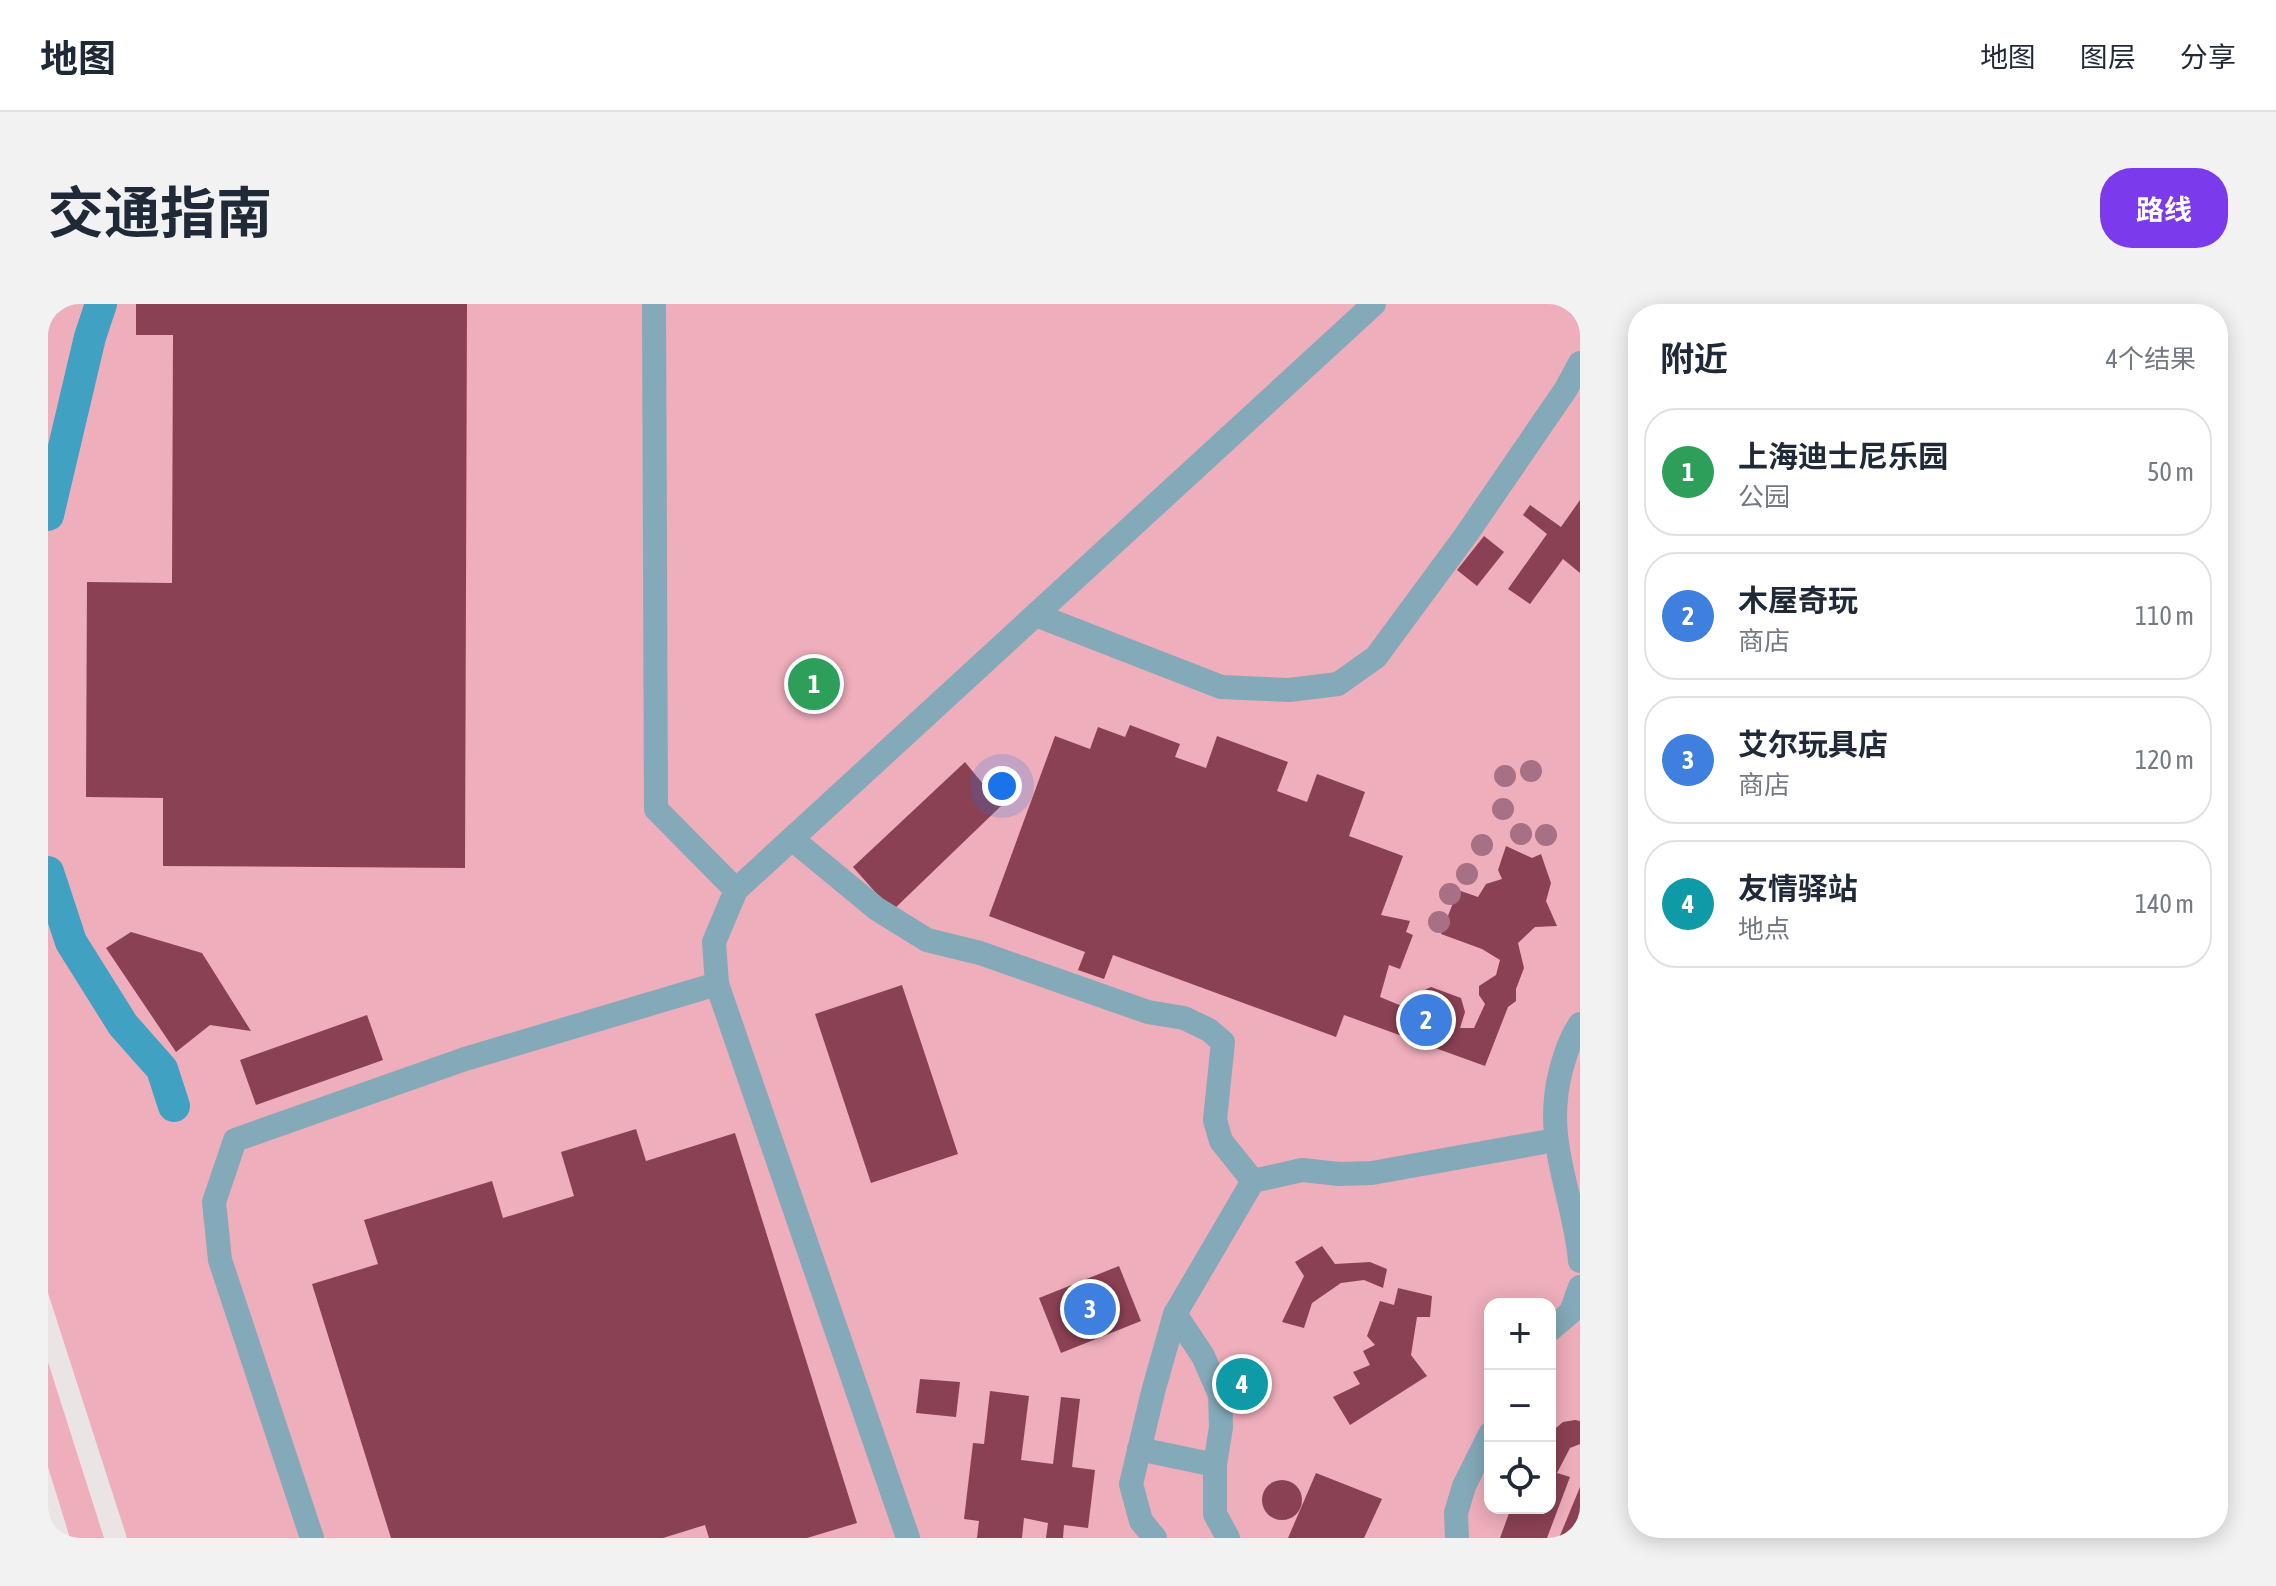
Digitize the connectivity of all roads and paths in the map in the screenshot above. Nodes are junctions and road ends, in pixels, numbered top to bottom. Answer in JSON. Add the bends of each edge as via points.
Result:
{"nodes":[{"id":1,"x":654,"y":304,"type":"edge"},
{"id":2,"x":1374,"y":304,"type":"edge"},
{"id":3,"x":1580,"y":363,"type":"edge"},
{"id":4,"x":1036,"y":615,"type":"junction"},
{"id":5,"x":792,"y":839,"type":"junction"},
{"id":6,"x":736,"y":890,"type":"junction"},
{"id":7,"x":717,"y":984,"type":"junction"},
{"id":8,"x":1580,"y":1024,"type":"edge"},
{"id":9,"x":1555,"y":1140,"type":"junction"},
{"id":10,"x":1253,"y":1181,"type":"junction"},
{"id":11,"x":1580,"y":1261,"type":"edge"},
{"id":12,"x":1580,"y":1287,"type":"edge"},
{"id":13,"x":1576,"y":1313,"type":"edge"},
{"id":14,"x":1175,"y":1314,"type":"junction"},
{"id":15,"x":1556,"y":1326,"type":"edge"},
{"id":16,"x":1486,"y":1442,"type":"edge"},
{"id":17,"x":1139,"y":1449,"type":"junction"},
{"id":18,"x":1215,"y":1465,"type":"junction"},
{"id":19,"x":312,"y":1538,"type":"edge"},
{"id":20,"x":908,"y":1538,"type":"edge"},
{"id":21,"x":1155,"y":1538,"type":"edge"},
{"id":22,"x":1228,"y":1538,"type":"edge"},
{"id":23,"x":1457,"y":1538,"type":"edge"}],
"edges":[{"from":1,"to":6,"type":"street","via":[[656,809]]},
{"from":2,"to":4,"type":"street"},
{"from":3,"to":4,"type":"street","via":[[1466,535],[1376,657],[1338,684],[1289,690],[1221,687]]},
{"from":4,"to":5,"type":"street"},
{"from":5,"to":6,"type":"street"},
{"from":5,"to":10,"type":"street","via":[[877,909],[927,940],[1209,1030],[1223,1042],[1218,1131]]},
{"from":6,"to":7,"type":"street","via":[[714,942]]},
{"from":7,"to":19,"type":"street","via":[[465,1059],[235,1140],[214,1202],[220,1260]]},
{"from":7,"to":20,"type":"street"},
{"from":8,"to":9,"type":"street","via":[[1569,1039],[1556,1091]]},
{"from":9,"to":10,"type":"street","via":[[1372,1173],[1302,1170]]},
{"from":9,"to":11,"type":"street"},
{"from":10,"to":14,"type":"street"},
{"from":12,"to":13,"type":"street"},
{"from":13,"to":15,"type":"street"},
{"from":14,"to":17,"type":"street"},
{"from":14,"to":18,"type":"street","via":[[1203,1356],[1220,1395]]},
{"from":16,"to":23,"type":"street","via":[[1464,1486],[1456,1513]]},
{"from":17,"to":18,"type":"street"},
{"from":17,"to":21,"type":"street","via":[[1131,1484],[1141,1521]]},
{"from":18,"to":22,"type":"street","via":[[1215,1514]]}]}
